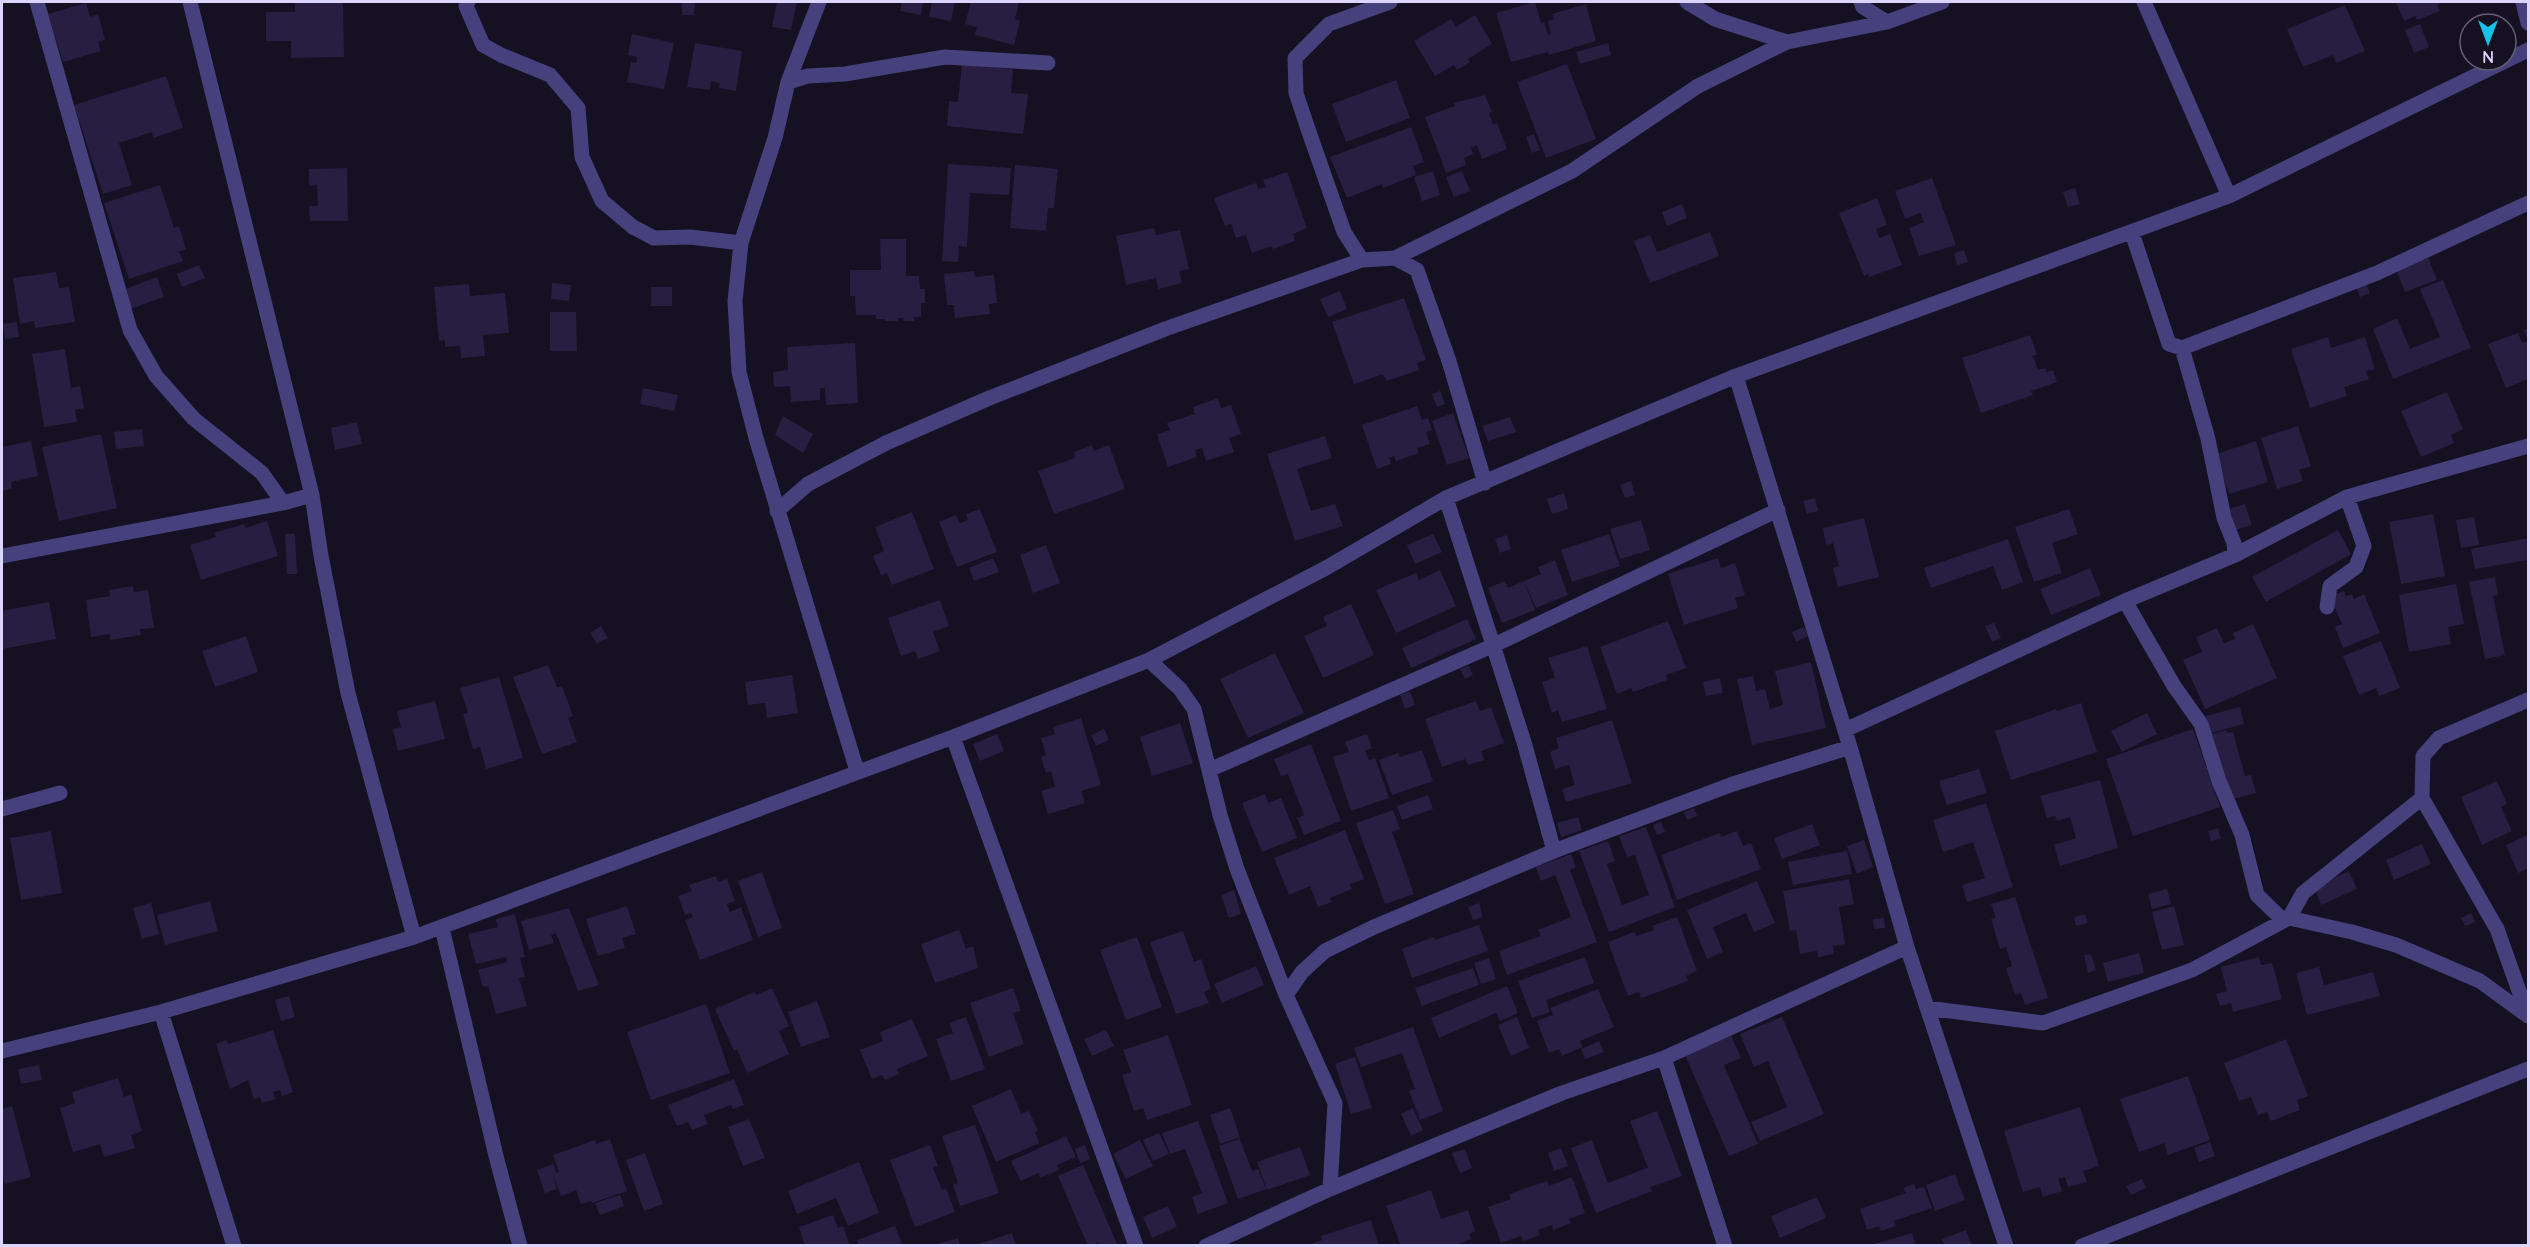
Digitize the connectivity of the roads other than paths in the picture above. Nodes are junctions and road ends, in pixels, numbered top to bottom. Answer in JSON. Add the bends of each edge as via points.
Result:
{"nodes":[{"id":1,"x":37,"y":2,"type":"edge"},
{"id":2,"x":190,"y":2,"type":"edge"},
{"id":3,"x":468,"y":2,"type":"edge"},
{"id":4,"x":819,"y":2,"type":"edge"},
{"id":5,"x":1390,"y":2,"type":"edge"},
{"id":6,"x":1687,"y":2,"type":"edge"},
{"id":7,"x":1861,"y":2,"type":"edge"},
{"id":8,"x":1942,"y":2,"type":"edge"},
{"id":9,"x":2144,"y":2,"type":"edge"},
{"id":10,"x":2523,"y":2,"type":"edge"},
{"id":11,"x":1887,"y":22,"type":"junction"},
{"id":12,"x":2529,"y":23,"type":"edge"},
{"id":13,"x":1787,"y":42,"type":"junction"},
{"id":14,"x":2529,"y":50,"type":"edge"},
{"id":15,"x":1048,"y":63,"type":"dead end"},
{"id":16,"x":788,"y":82,"type":"junction"},
{"id":17,"x":2229,"y":196,"type":"junction"},
{"id":18,"x":2529,"y":203,"type":"edge"},
{"id":19,"x":2132,"y":233,"type":"junction"},
{"id":20,"x":741,"y":243,"type":"junction"},
{"id":21,"x":1395,"y":258,"type":"junction"},
{"id":22,"x":1362,"y":260,"type":"junction"},
{"id":23,"x":2182,"y":348,"type":"junction"},
{"id":24,"x":1736,"y":376,"type":"junction"},
{"id":25,"x":2529,"y":446,"type":"edge"},
{"id":26,"x":1485,"y":483,"type":"junction"},
{"id":27,"x":312,"y":495,"type":"junction"},
{"id":28,"x":2348,"y":497,"type":"junction"},
{"id":29,"x":1446,"y":498,"type":"junction"},
{"id":30,"x":283,"y":503,"type":"junction"},
{"id":31,"x":1778,"y":510,"type":"junction"},
{"id":32,"x":777,"y":511,"type":"junction"},
{"id":33,"x":2235,"y":555,"type":"junction"},
{"id":34,"x":2,"y":556,"type":"edge"},
{"id":35,"x":2125,"y":601,"type":"junction"},
{"id":36,"x":2327,"y":607,"type":"dead end"},
{"id":37,"x":1492,"y":646,"type":"junction"},
{"id":38,"x":1149,"y":660,"type":"junction"},
{"id":39,"x":2529,"y":700,"type":"edge"},
{"id":40,"x":1845,"y":730,"type":"junction"},
{"id":41,"x":952,"y":737,"type":"junction"},
{"id":42,"x":1850,"y":747,"type":"junction"},
{"id":43,"x":1209,"y":770,"type":"junction"},
{"id":44,"x":857,"y":771,"type":"junction"},
{"id":45,"x":60,"y":793,"type":"dead end"},
{"id":46,"x":2422,"y":798,"type":"junction"},
{"id":47,"x":2,"y":809,"type":"edge"},
{"id":48,"x":1554,"y":851,"type":"junction"},
{"id":49,"x":2286,"y":919,"type":"junction"},
{"id":50,"x":442,"y":928,"type":"junction"},
{"id":51,"x":414,"y":937,"type":"junction"},
{"id":52,"x":1907,"y":947,"type":"junction"},
{"id":53,"x":1286,"y":995,"type":"junction"},
{"id":54,"x":1927,"y":1008,"type":"junction"},
{"id":55,"x":161,"y":1012,"type":"junction"},
{"id":56,"x":2528,"y":1016,"type":"edge"},
{"id":57,"x":2,"y":1051,"type":"edge"},
{"id":58,"x":1664,"y":1058,"type":"junction"},
{"id":59,"x":2529,"y":1069,"type":"edge"},
{"id":60,"x":1330,"y":1190,"type":"junction"},
{"id":61,"x":234,"y":1245,"type":"edge"},
{"id":62,"x":520,"y":1245,"type":"edge"},
{"id":63,"x":1136,"y":1245,"type":"edge"},
{"id":64,"x":1206,"y":1245,"type":"edge"},
{"id":65,"x":1725,"y":1245,"type":"edge"},
{"id":66,"x":2006,"y":1245,"type":"edge"},
{"id":67,"x":2082,"y":1245,"type":"edge"}],
"edges":[{"from":1,"to":30,"type":"street","via":[[130,330],[156,376],[171,393],[194,419],[262,473]]},
{"from":2,"to":27,"type":"street"},
{"from":3,"to":20,"type":"street","via":[[466,6],[483,45],[550,75],[578,108],[582,157],[602,201],[633,227],[654,238],[690,237]]},
{"from":4,"to":16,"type":"street"},
{"from":5,"to":22,"type":"street","via":[[1329,24],[1295,58],[1296,93],[1344,232]]},
{"from":6,"to":13,"type":"street","via":[[1715,19]]},
{"from":7,"to":11,"type":"street"},
{"from":8,"to":11,"type":"street"},
{"from":9,"to":17,"type":"street"},
{"from":10,"to":12,"type":"street"},
{"from":11,"to":13,"type":"street"},
{"from":13,"to":21,"type":"street","via":[[1698,86],[1572,171]]},
{"from":14,"to":17,"type":"street"},
{"from":15,"to":16,"type":"street","via":[[945,57]]},
{"from":16,"to":20,"type":"street"},
{"from":17,"to":19,"type":"street"},
{"from":18,"to":23,"type":"street","via":[[2377,273]]},
{"from":19,"to":23,"type":"street","via":[[2169,344]]},
{"from":19,"to":24,"type":"street"},
{"from":20,"to":32,"type":"street","via":[[735,301],[739,372]]},
{"from":21,"to":22,"type":"street"},
{"from":21,"to":26,"type":"street","via":[[1417,270]]},
{"from":22,"to":32,"type":"street","via":[[1165,329],[987,399],[886,443],[808,484]]},
{"from":23,"to":33,"type":"street"},
{"from":24,"to":26,"type":"street"},
{"from":24,"to":31,"type":"street"},
{"from":25,"to":28,"type":"street"},
{"from":26,"to":29,"type":"street"},
{"from":27,"to":30,"type":"street"},
{"from":27,"to":51,"type":"street","via":[[348,693]]},
{"from":28,"to":33,"type":"street"},
{"from":28,"to":36,"type":"street","via":[[2364,546],[2356,567],[2330,586]]},
{"from":29,"to":37,"type":"street"},
{"from":29,"to":38,"type":"street","via":[[1326,568]]},
{"from":30,"to":34,"type":"street"},
{"from":31,"to":37,"type":"street"},
{"from":31,"to":40,"type":"street"},
{"from":32,"to":44,"type":"street"},
{"from":33,"to":35,"type":"street"},
{"from":35,"to":40,"type":"street"},
{"from":35,"to":49,"type":"street","via":[[2201,724],[2242,835],[2257,895]]},
{"from":37,"to":43,"type":"street"},
{"from":37,"to":48,"type":"street"},
{"from":38,"to":41,"type":"street"},
{"from":38,"to":43,"type":"street","via":[[1180,688],[1194,709]]},
{"from":39,"to":46,"type":"street","via":[[2439,738],[2423,756]]},
{"from":40,"to":42,"type":"street"},
{"from":41,"to":44,"type":"street"},
{"from":41,"to":63,"type":"street"},
{"from":42,"to":48,"type":"street","via":[[1733,784]]},
{"from":42,"to":52,"type":"street"},
{"from":43,"to":53,"type":"street","via":[[1237,869]]},
{"from":44,"to":50,"type":"street"},
{"from":45,"to":47,"type":"street"},
{"from":46,"to":49,"type":"street","via":[[2303,893]]},
{"from":46,"to":56,"type":"street","via":[[2497,929]]},
{"from":48,"to":53,"type":"street","via":[[1325,951],[1302,972]]},
{"from":49,"to":54,"type":"street","via":[[2192,970],[2043,1023]]},
{"from":49,"to":56,"type":"street","via":[[2396,945],[2480,981]]},
{"from":50,"to":51,"type":"street"},
{"from":50,"to":62,"type":"street"},
{"from":51,"to":55,"type":"street"},
{"from":52,"to":54,"type":"street"},
{"from":52,"to":58,"type":"street"},
{"from":53,"to":60,"type":"street","via":[[1335,1103]]},
{"from":54,"to":66,"type":"street"},
{"from":55,"to":57,"type":"street"},
{"from":55,"to":61,"type":"street"},
{"from":58,"to":60,"type":"street","via":[[1562,1093]]},
{"from":58,"to":65,"type":"street"},
{"from":59,"to":67,"type":"street"},
{"from":60,"to":64,"type":"street"}]}
